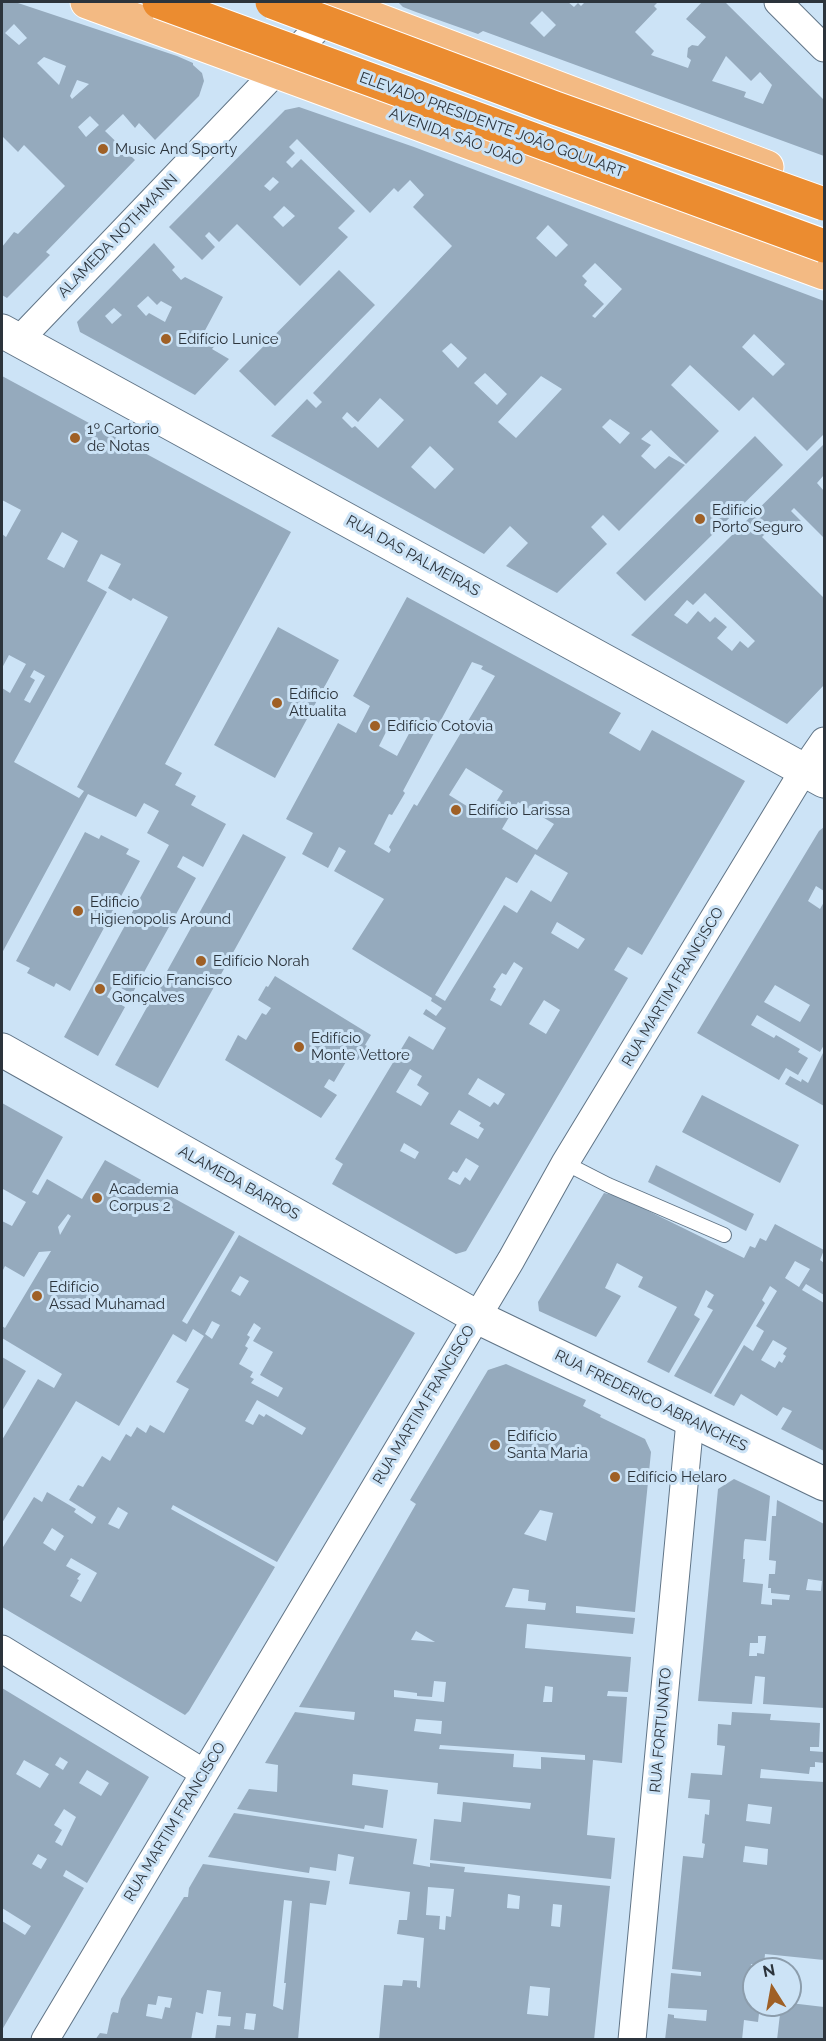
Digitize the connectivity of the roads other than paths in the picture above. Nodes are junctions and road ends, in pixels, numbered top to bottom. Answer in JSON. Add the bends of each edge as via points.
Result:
{"nodes":[{"id":1,"x":87,"y":2,"type":"edge"},
{"id":2,"x":159,"y":2,"type":"edge"},
{"id":3,"x":272,"y":2,"type":"edge"},
{"id":4,"x":777,"y":2,"type":"edge"},
{"id":5,"x":338,"y":3,"type":"edge"},
{"id":6,"x":825,"y":48,"type":"edge"},
{"id":7,"x":275,"y":71,"type":"junction"},
{"id":8,"x":825,"y":189,"type":"edge"},
{"id":9,"x":825,"y":204,"type":"edge"},
{"id":10,"x":825,"y":246,"type":"edge"},
{"id":11,"x":825,"y":273,"type":"edge"},
{"id":12,"x":10,"y":336,"type":"edge"},
{"id":13,"x":825,"y":741,"type":"edge"},
{"id":14,"x":814,"y":775,"type":"edge"},
{"id":15,"x":2,"y":1050,"type":"edge"},
{"id":16,"x":566,"y":1163,"type":"junction"},
{"id":17,"x":724,"y":1236,"type":"dead end"},
{"id":18,"x":477,"y":1317,"type":"junction"},
{"id":19,"x":690,"y":1421,"type":"junction"},
{"id":20,"x":825,"y":1484,"type":"edge"},
{"id":21,"x":2,"y":1649,"type":"edge"},
{"id":22,"x":204,"y":1773,"type":"junction"},
{"id":23,"x":45,"y":2040,"type":"edge"},
{"id":24,"x":632,"y":2040,"type":"edge"}],
"edges":[{"from":1,"to":7,"type":"main road","name":"AVENIDA SÃO JOÃO"},
{"from":2,"to":10,"type":"highway","name":"ELEVADO PRESIDENTE JOÃO GOULART","bridge":true},
{"from":3,"to":9,"type":"highway","bridge":true},
{"from":4,"to":6,"type":"street"},
{"from":5,"to":7,"type":"street","name":"ALAMEDA NOTHMANN"},
{"from":5,"to":8,"type":"main road"},
{"from":7,"to":11,"type":"main road","name":"AVENIDA SÃO JOÃO"},
{"from":7,"to":12,"type":"street","name":"ALAMEDA NOTHMANN"},
{"from":12,"to":14,"type":"street","name":"RUA DAS PALMEIRAS"},
{"from":13,"to":14,"type":"street","name":"RUA MARTIM FRANCISCO"},
{"from":14,"to":16,"type":"street","name":"RUA MARTIM FRANCISCO"},
{"from":15,"to":18,"type":"street","name":"ALAMEDA BARROS"},
{"from":16,"to":17,"type":"lane"},
{"from":16,"to":18,"type":"street","name":"RUA MARTIM FRANCISCO"},
{"from":18,"to":19,"type":"street","name":"RUA FREDERICO ABRANCHES"},
{"from":18,"to":22,"type":"street","name":"RUA MARTIM FRANCISCO"},
{"from":19,"to":20,"type":"street","name":"RUA FREDERICO ABRANCHES"},
{"from":19,"to":24,"type":"street","name":"RUA FORTUNATO"},
{"from":21,"to":22,"type":"street"},
{"from":22,"to":23,"type":"street","name":"RUA MARTIM FRANCISCO"}]}
